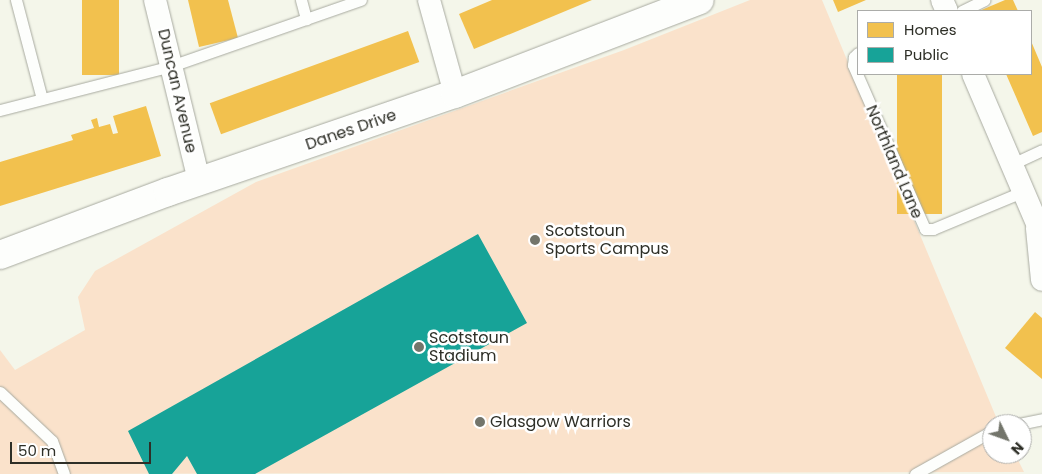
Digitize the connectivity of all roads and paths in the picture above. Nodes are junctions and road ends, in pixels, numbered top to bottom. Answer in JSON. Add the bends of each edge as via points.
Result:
{"nodes":[{"id":1,"x":16,"y":0,"type":"edge"},
{"id":2,"x":155,"y":0,"type":"edge"},
{"id":3,"x":301,"y":0,"type":"edge"},
{"id":4,"x":361,"y":0,"type":"edge"},
{"id":5,"x":429,"y":0,"type":"edge"},
{"id":6,"x":700,"y":0,"type":"edge"},
{"id":7,"x":985,"y":0,"type":"edge"},
{"id":8,"x":964,"y":10,"type":"edge"},
{"id":9,"x":306,"y":19,"type":"junction"},
{"id":10,"x":857,"y":54,"type":"edge"},
{"id":11,"x":171,"y":66,"type":"junction"},
{"id":12,"x":857,"y":72,"type":"edge"},
{"id":13,"x":858,"y":75,"type":"edge"},
{"id":14,"x":973,"y":75,"type":"edge"},
{"id":15,"x":455,"y":94,"type":"junction"},
{"id":16,"x":42,"y":99,"type":"junction"},
{"id":17,"x":0,"y":110,"type":"edge"},
{"id":18,"x":1042,"y":150,"type":"edge"},
{"id":19,"x":1010,"y":165,"type":"junction"},
{"id":20,"x":199,"y":181,"type":"junction"},
{"id":21,"x":1022,"y":192,"type":"junction"},
{"id":22,"x":1040,"y":232,"type":"edge"},
{"id":23,"x":0,"y":255,"type":"edge"},
{"id":24,"x":1042,"y":280,"type":"edge"},
{"id":25,"x":0,"y":392,"type":"edge"},
{"id":26,"x":982,"y":437,"type":"edge"},
{"id":27,"x":64,"y":474,"type":"edge"},
{"id":28,"x":915,"y":474,"type":"edge"}],
"edges":[{"from":1,"to":16,"type":"lane"},
{"from":2,"to":11,"type":"street","name":"Duncan Avenue"},
{"from":3,"to":9,"type":"lane"},
{"from":4,"to":9,"type":"lane"},
{"from":5,"to":15,"type":"street"},
{"from":6,"to":15,"type":"street","name":"Danes Drive"},
{"from":7,"to":8,"type":"lane"},
{"from":9,"to":11,"type":"lane"},
{"from":10,"to":12,"type":"lane","name":"Northland Lane","via":[[854,65]]},
{"from":11,"to":16,"type":"lane"},
{"from":11,"to":20,"type":"street","name":"Duncan Avenue"},
{"from":13,"to":21,"type":"lane","name":"Northland Lane","via":[[925,229],[933,229]]},
{"from":14,"to":19,"type":"street"},
{"from":15,"to":20,"type":"street","name":"Danes Drive"},
{"from":16,"to":17,"type":"lane"},
{"from":18,"to":19,"type":"lane"},
{"from":19,"to":21,"type":"street"},
{"from":20,"to":23,"type":"street","name":"Danes Drive"},
{"from":21,"to":22,"type":"street"},
{"from":22,"to":24,"type":"street"},
{"from":25,"to":27,"type":"lane","via":[[52,441]]},
{"from":26,"to":28,"type":"lane"}]}
